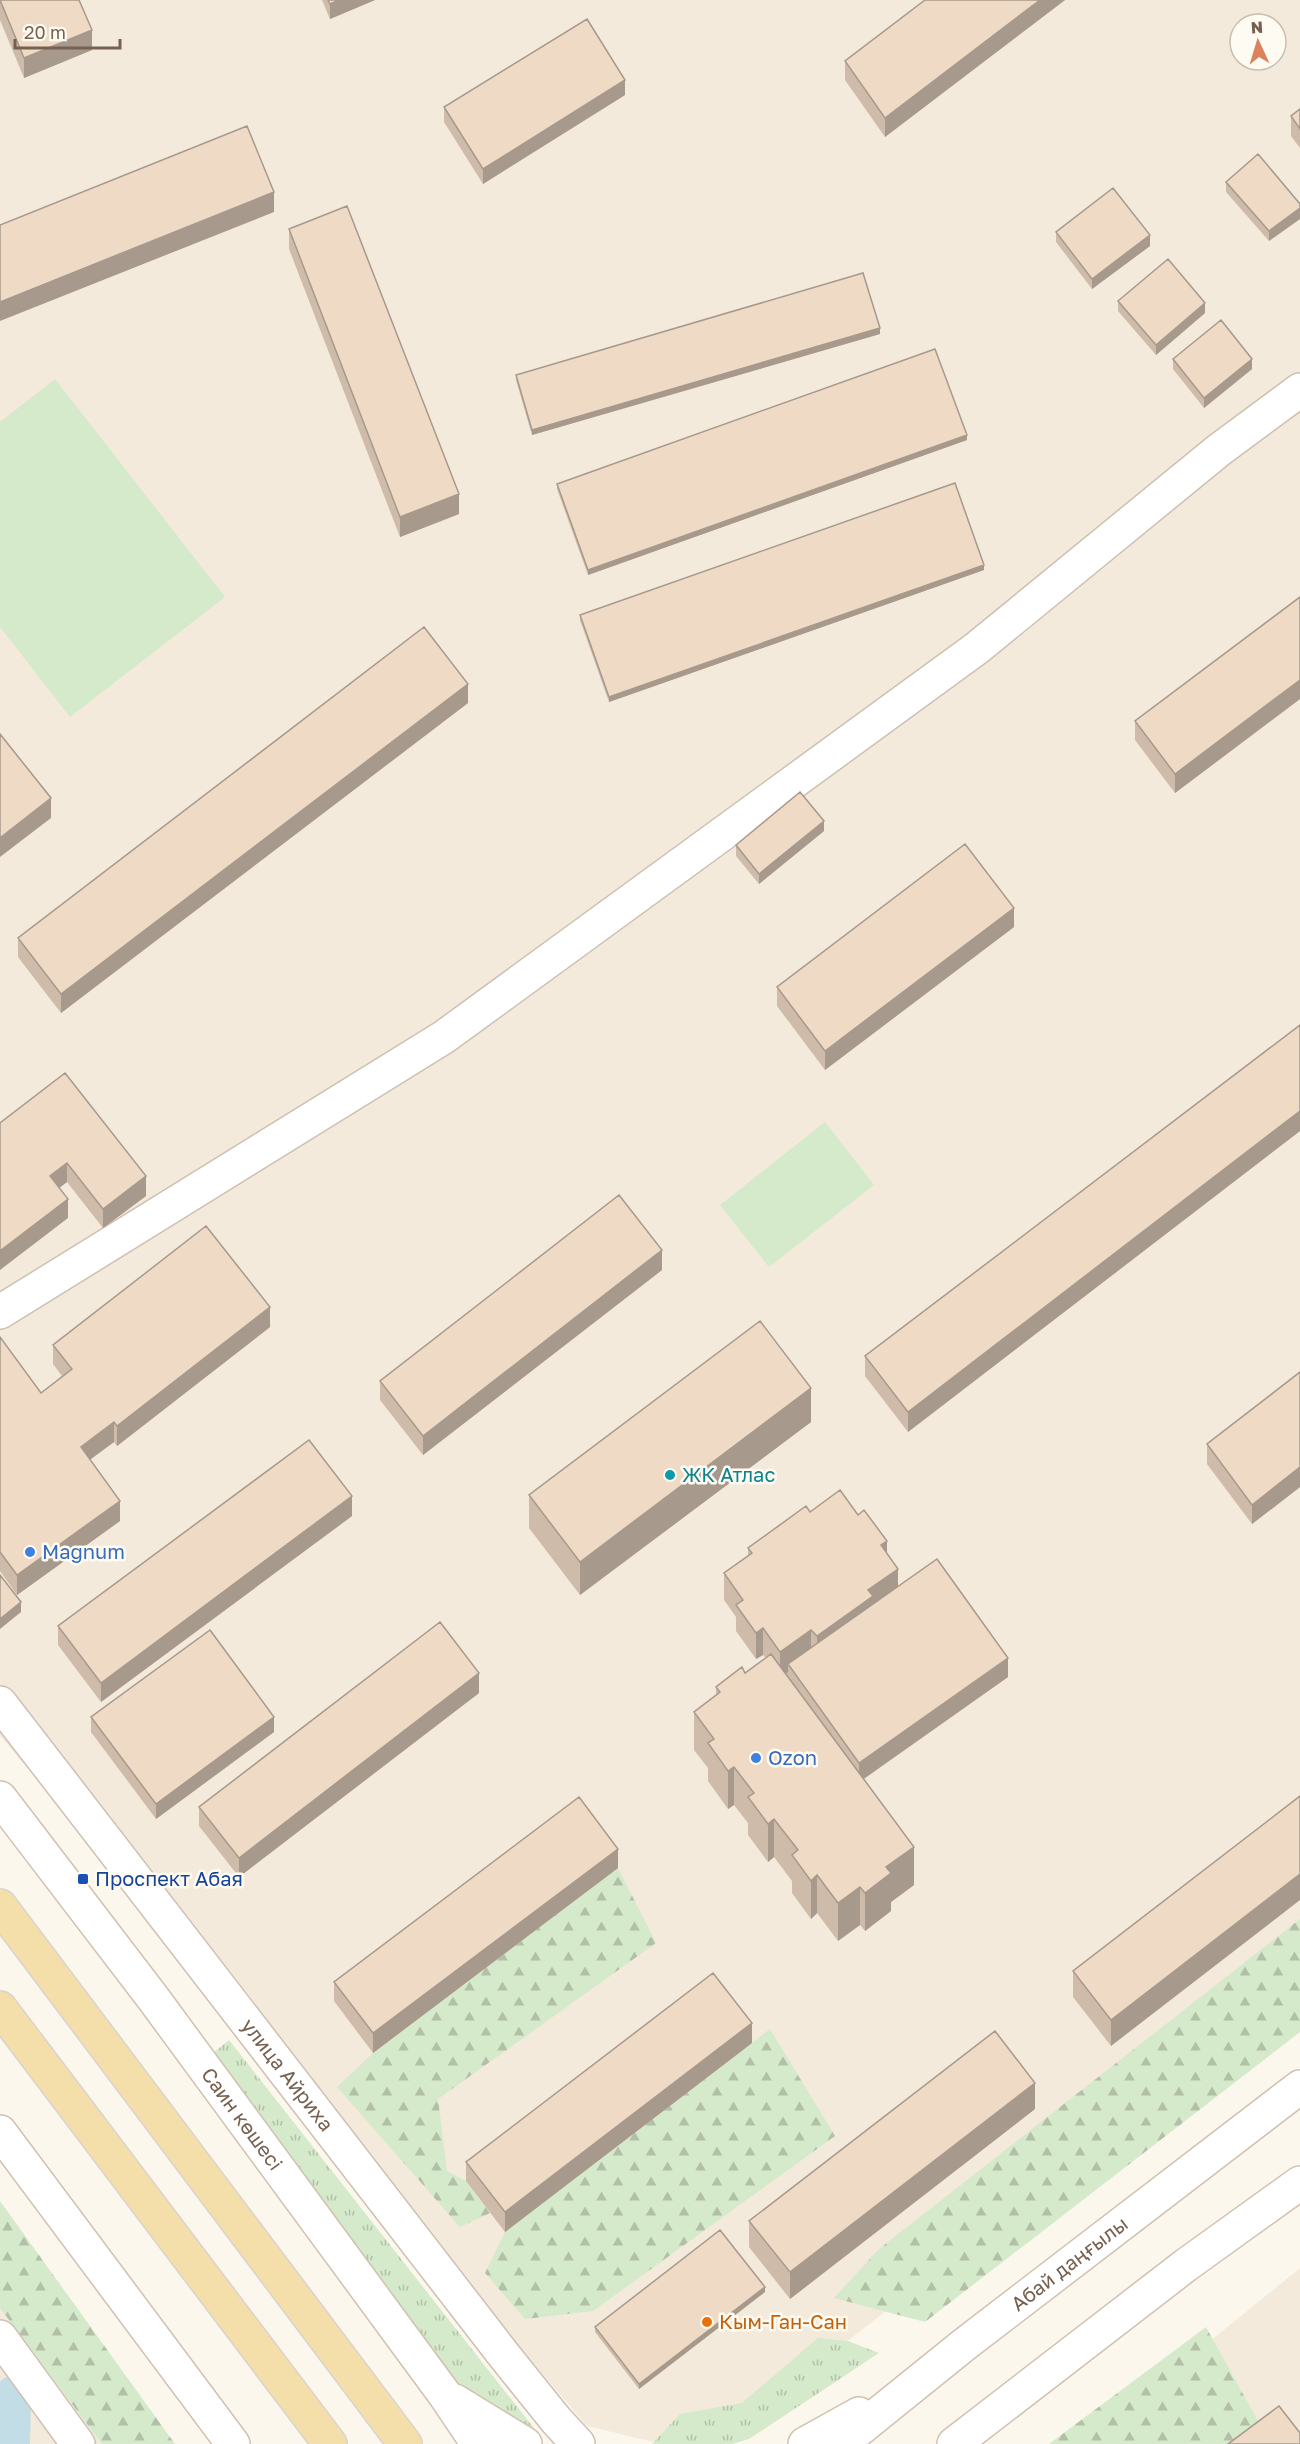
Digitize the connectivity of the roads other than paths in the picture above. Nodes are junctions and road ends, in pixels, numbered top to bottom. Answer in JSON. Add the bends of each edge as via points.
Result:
{"nodes":[{"id":1,"x":1300,"y":390,"type":"edge"},
{"id":2,"x":0,"y":1312,"type":"edge"},
{"id":3,"x":0,"y":1703,"type":"edge"},
{"id":4,"x":0,"y":1798,"type":"edge"},
{"id":5,"x":0,"y":1906,"type":"edge"},
{"id":6,"x":0,"y":2008,"type":"edge"},
{"id":7,"x":1300,"y":2087,"type":"edge"},
{"id":8,"x":0,"y":2132,"type":"edge"},
{"id":9,"x":1300,"y":2183,"type":"edge"},
{"id":10,"x":0,"y":2337,"type":"edge"},
{"id":11,"x":926,"y":2377,"type":"junction"},
{"id":12,"x":445,"y":2396,"type":"junction"},
{"id":13,"x":78,"y":2444,"type":"edge"},
{"id":14,"x":233,"y":2444,"type":"edge"},
{"id":15,"x":330,"y":2444,"type":"edge"},
{"id":16,"x":405,"y":2444,"type":"edge"},
{"id":17,"x":478,"y":2444,"type":"edge"},
{"id":18,"x":525,"y":2444,"type":"edge"},
{"id":19,"x":578,"y":2444,"type":"edge"},
{"id":20,"x":805,"y":2444,"type":"edge"},
{"id":21,"x":841,"y":2444,"type":"edge"},
{"id":22,"x":954,"y":2444,"type":"edge"}],
"edges":[{"from":1,"to":2,"type":"street","via":[[1220,450],[977,648],[444,1037]]},
{"from":3,"to":19,"type":"street","name":"улица Айриха","via":[[503,2354]]},
{"from":4,"to":12,"type":"street","name":"Саин көшесі","via":[[153,1998]]},
{"from":5,"to":16,"type":"main road"},
{"from":6,"to":15,"type":"main road"},
{"from":7,"to":11,"type":"street","name":"Абай даңғылы"},
{"from":8,"to":14,"type":"street"},
{"from":9,"to":22,"type":"street","via":[[1186,2265]]},
{"from":10,"to":13,"type":"street"},
{"from":11,"to":20,"type":"street"},
{"from":11,"to":21,"type":"street","name":"Абай даңғылы"},
{"from":12,"to":17,"type":"street","name":"Саин көшесі"},
{"from":12,"to":18,"type":"street"}]}
